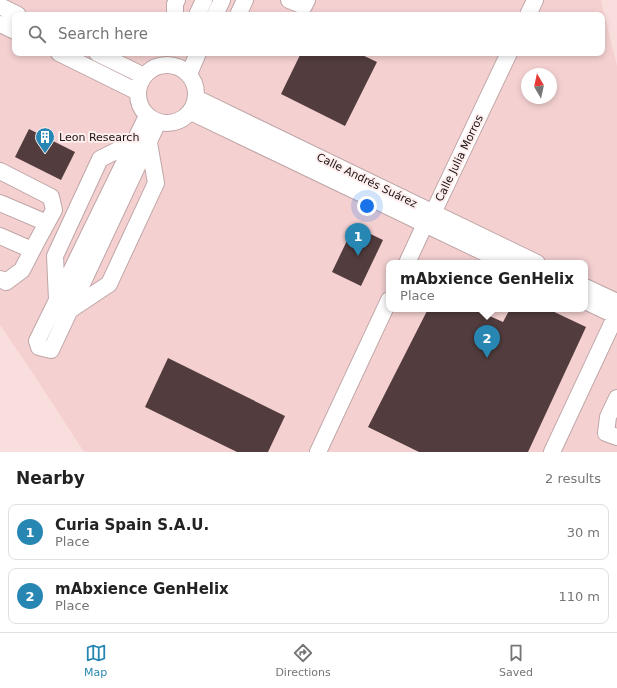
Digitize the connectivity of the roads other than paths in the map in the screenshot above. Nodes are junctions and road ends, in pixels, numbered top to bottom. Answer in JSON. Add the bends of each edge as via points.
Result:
{"nodes":[{"id":1,"x":177,"y":0,"type":"edge"},
{"id":2,"x":204,"y":0,"type":"edge"},
{"id":3,"x":222,"y":0,"type":"edge"},
{"id":4,"x":246,"y":0,"type":"edge"},
{"id":5,"x":289,"y":0,"type":"edge"},
{"id":6,"x":307,"y":0,"type":"edge"},
{"id":7,"x":535,"y":0,"type":"edge"},
{"id":8,"x":0,"y":6,"type":"edge"},
{"id":9,"x":12,"y":12,"type":"edge"},
{"id":10,"x":175,"y":12,"type":"edge"},
{"id":11,"x":198,"y":12,"type":"edge"},
{"id":12,"x":216,"y":12,"type":"edge"},
{"id":13,"x":240,"y":12,"type":"edge"},
{"id":14,"x":529,"y":12,"type":"edge"},
{"id":15,"x":0,"y":24,"type":"edge"},
{"id":16,"x":12,"y":30,"type":"edge"},
{"id":17,"x":65,"y":56,"type":"edge"},
{"id":18,"x":102,"y":56,"type":"edge"},
{"id":19,"x":197,"y":56,"type":"edge"},
{"id":20,"x":509,"y":56,"type":"edge"},
{"id":21,"x":176,"y":58,"type":"edge"},
{"id":22,"x":189,"y":74,"type":"junction"},
{"id":23,"x":144,"y":76,"type":"junction"},
{"id":24,"x":138,"y":92,"type":"junction"},
{"id":25,"x":194,"y":105,"type":"junction"},
{"id":26,"x":153,"y":119,"type":"junction"},
{"id":27,"x":142,"y":142,"type":"junction"},
{"id":28,"x":0,"y":171,"type":"edge"},
{"id":29,"x":0,"y":203,"type":"edge"},
{"id":30,"x":429,"y":218,"type":"junction"},
{"id":31,"x":47,"y":223,"type":"junction"},
{"id":32,"x":0,"y":236,"type":"edge"},
{"id":33,"x":32,"y":250,"type":"junction"},
{"id":34,"x":408,"y":260,"type":"edge"},
{"id":35,"x":501,"y":260,"type":"edge"},
{"id":36,"x":530,"y":260,"type":"edge"},
{"id":37,"x":0,"y":279,"type":"edge"},
{"id":38,"x":588,"y":288,"type":"edge"},
{"id":39,"x":57,"y":300,"type":"junction"},
{"id":40,"x":588,"y":302,"type":"edge"},
{"id":41,"x":386,"y":306,"type":"edge"},
{"id":42,"x":70,"y":310,"type":"junction"},
{"id":43,"x":617,"y":312,"type":"edge"},
{"id":44,"x":617,"y":398,"type":"edge"},
{"id":45,"x":617,"y":437,"type":"edge"},
{"id":46,"x":318,"y":452,"type":"edge"},
{"id":47,"x":552,"y":452,"type":"edge"}],
"edges":[{"from":1,"to":10,"type":"lane"},
{"from":2,"to":11,"type":"lane"},
{"from":3,"to":12,"type":"lane"},
{"from":4,"to":13,"type":"lane"},
{"from":5,"to":6,"type":"lane","via":[[304,6]]},
{"from":7,"to":14,"type":"lane"},
{"from":8,"to":9,"type":"lane"},
{"from":15,"to":16,"type":"lane"},
{"from":17,"to":24,"type":"lane"},
{"from":18,"to":23,"type":"lane"},
{"from":19,"to":22,"type":"lane"},
{"from":20,"to":30,"type":"lane","name":"Calle Julia Morros"},
{"from":21,"to":22,"type":"lane"},
{"from":21,"to":23,"type":"lane"},
{"from":22,"to":25,"type":"lane","via":[[195,85]]},
{"from":23,"to":24,"type":"lane"},
{"from":24,"to":26,"type":"lane","via":[[140,105]]},
{"from":25,"to":26,"type":"lane","via":[[182,119],[170,123]]},
{"from":25,"to":30,"type":"lane","name":"Calle Andrés Suárez"},
{"from":26,"to":27,"type":"lane"},
{"from":27,"to":39,"type":"lane"},
{"from":27,"to":39,"type":"lane","via":[[100,159],[55,256]]},
{"from":27,"to":42,"type":"lane"},
{"from":27,"to":42,"type":"lane","via":[[156,183],[109,284]]},
{"from":28,"to":31,"type":"lane","via":[[51,197],[54,210]]},
{"from":29,"to":31,"type":"lane"},
{"from":30,"to":34,"type":"lane","name":"Calle Julia Morros"},
{"from":30,"to":35,"type":"lane","name":"Calle Andrés Suárez"},
{"from":30,"to":36,"type":"lane","name":"Calle Andrés Suárez"},
{"from":31,"to":33,"type":"lane"},
{"from":32,"to":33,"type":"lane"},
{"from":33,"to":37,"type":"lane","via":[[22,270],[6,282]]},
{"from":38,"to":43,"type":"lane"},
{"from":39,"to":42,"type":"lane","via":[[37,341],[39,347],[51,350]]},
{"from":40,"to":43,"type":"lane"},
{"from":41,"to":46,"type":"lane"},
{"from":43,"to":47,"type":"lane"},
{"from":44,"to":45,"type":"lane","via":[[608,417],[606,433]]}]}
